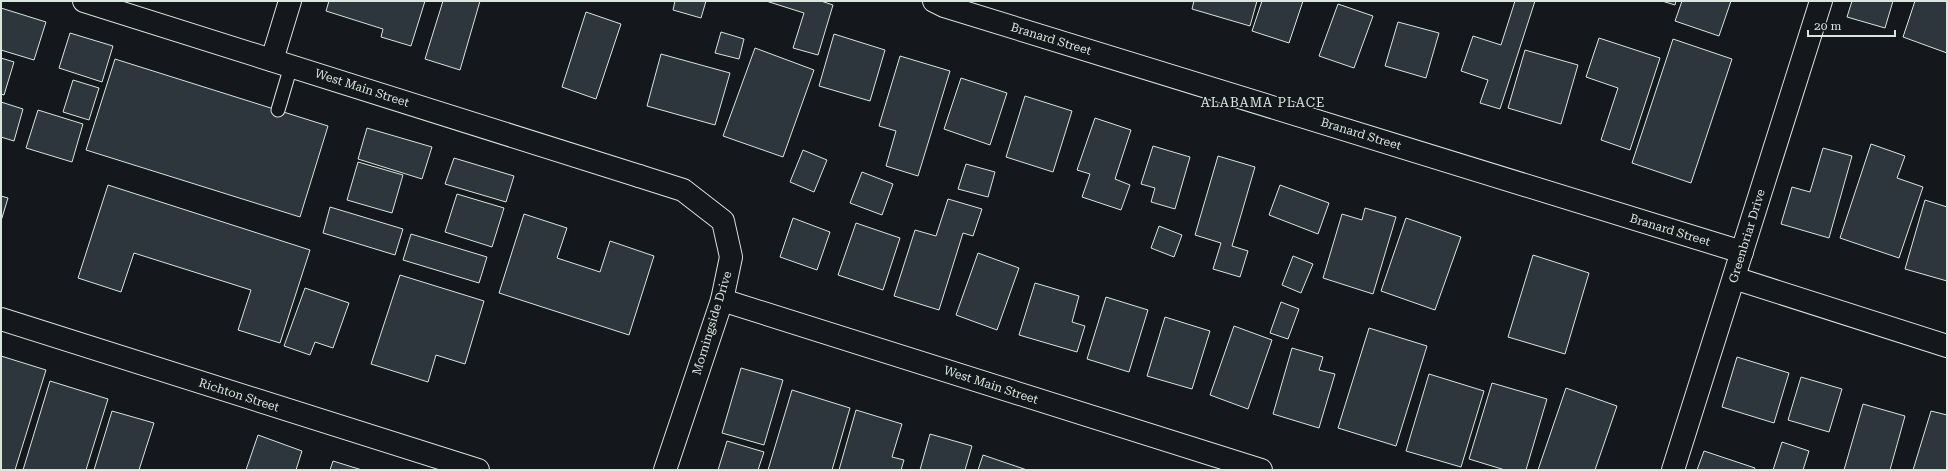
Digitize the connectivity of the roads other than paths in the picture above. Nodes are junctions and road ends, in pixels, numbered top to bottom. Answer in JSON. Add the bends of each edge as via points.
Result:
{"nodes":[{"id":1,"x":84,"y":1,"type":"edge"},
{"id":2,"x":290,"y":1,"type":"edge"},
{"id":3,"x":934,"y":1,"type":"edge"},
{"id":4,"x":1821,"y":1,"type":"edge"},
{"id":5,"x":282,"y":63,"type":"junction"},
{"id":6,"x":278,"y":110,"type":"dead end"},
{"id":7,"x":639,"y":176,"type":"joint"},
{"id":8,"x":1742,"y":252,"type":"junction"},
{"id":9,"x":1734,"y":278,"type":"junction"},
{"id":10,"x":722,"y":300,"type":"junction"},
{"id":11,"x":1,"y":319,"type":"edge"},
{"id":12,"x":1947,"y":346,"type":"edge"},
{"id":13,"x":478,"y":470,"type":"edge"},
{"id":14,"x":665,"y":470,"type":"edge"},
{"id":15,"x":1261,"y":470,"type":"edge"},
{"id":16,"x":1674,"y":470,"type":"edge"}],
"edges":[{"from":1,"to":5,"type":"street","name":"West Main Street"},
{"from":2,"to":5,"type":"street"},
{"from":3,"to":8,"type":"street","name":"Branard Street"},
{"from":4,"to":8,"type":"street","name":"Greenbriar Drive"},
{"from":5,"to":6,"type":"lane"},
{"from":5,"to":7,"type":"street","name":"West Main Street"},
{"from":7,"to":10,"type":"street","name":"Morningside Drive","via":[[683,190],[723,221],[731,257]]},
{"from":8,"to":9,"type":"street","name":"Greenbriar Drive"},
{"from":9,"to":12,"type":"street"},
{"from":9,"to":16,"type":"street","name":"Greenbriar Drive"},
{"from":10,"to":14,"type":"street","name":"Morningside Drive"},
{"from":10,"to":15,"type":"street","name":"West Main Street"},
{"from":11,"to":13,"type":"street","name":"Richton Street"}]}
